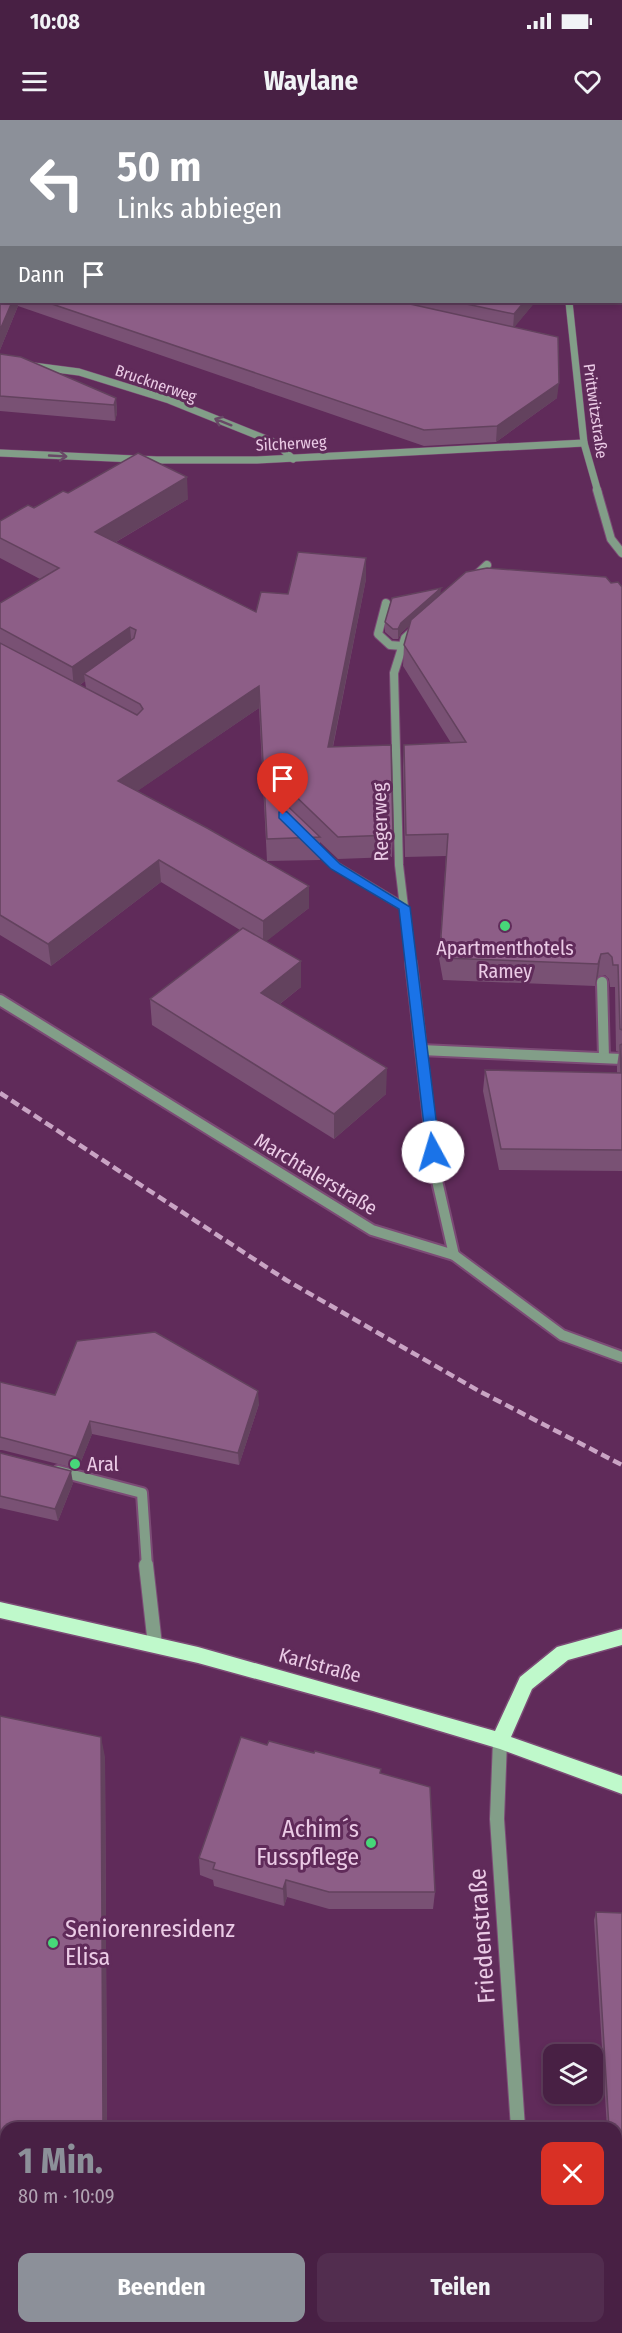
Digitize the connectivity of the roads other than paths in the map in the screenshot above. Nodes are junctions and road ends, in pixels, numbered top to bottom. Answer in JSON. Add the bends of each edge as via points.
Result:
{"nodes":[{"id":1,"x":569,"y":303,"type":"edge"},
{"id":2,"x":562,"y":342,"type":"dead end"},
{"id":3,"x":573,"y":343,"type":"junction"},
{"id":4,"x":20,"y":365,"type":"edge"},
{"id":5,"x":584,"y":443,"type":"junction"},
{"id":6,"x":0,"y":453,"type":"edge"},
{"id":7,"x":293,"y":459,"type":"junction"},
{"id":8,"x":622,"y":553,"type":"edge"},
{"id":9,"x":487,"y":565,"type":"dead end"},
{"id":10,"x":462,"y":587,"type":"edge"},
{"id":11,"x":386,"y":603,"type":"dead end"},
{"id":12,"x":421,"y":624,"type":"edge"},
{"id":13,"x":402,"y":646,"type":"junction"},
{"id":14,"x":305,"y":837,"type":"edge"},
{"id":15,"x":404,"y":907,"type":"junction"},
{"id":16,"x":602,"y":982,"type":"edge"},
{"id":17,"x":0,"y":1000,"type":"edge"},
{"id":18,"x":421,"y":1050,"type":"junction"},
{"id":19,"x":604,"y":1058,"type":"junction"},
{"id":20,"x":622,"y":1059,"type":"edge"},
{"id":21,"x":454,"y":1256,"type":"junction"},
{"id":22,"x":622,"y":1357,"type":"edge"},
{"id":23,"x":44,"y":1468,"type":"edge"},
{"id":24,"x":0,"y":1610,"type":"edge"},
{"id":25,"x":622,"y":1637,"type":"edge"},
{"id":26,"x":155,"y":1645,"type":"junction"},
{"id":27,"x":500,"y":1741,"type":"junction"},
{"id":28,"x":622,"y":1785,"type":"edge"},
{"id":29,"x":518,"y":2122,"type":"edge"}],
"edges":[{"from":1,"to":3,"type":"street","name":"Prittwitzstraße"},
{"from":2,"to":3,"type":"street"},
{"from":3,"to":5,"type":"street","name":"Prittwitzstraße"},
{"from":7,"to":4,"type":"street","name":"Brucknerweg","one_way":true,"via":[[276,443],[169,400],[80,372]]},
{"from":5,"to":7,"type":"street","name":"Silcherweg"},
{"from":5,"to":8,"type":"street","name":"Prittwitzstraße","via":[[611,539]]},
{"from":6,"to":7,"type":"street","name":"Silcherweg","one_way":true,"via":[[157,460]]},
{"from":9,"to":10,"type":"street"},
{"from":11,"to":13,"type":"street","via":[[378,634],[390,645]]},
{"from":12,"to":13,"type":"street","name":"Regerweg"},
{"from":13,"to":15,"type":"street","name":"Regerweg","via":[[394,673],[399,865]]},
{"from":14,"to":15,"type":"street","via":[[336,866]]},
{"from":15,"to":18,"type":"street","name":"Regerweg"},
{"from":16,"to":19,"type":"street"},
{"from":17,"to":21,"type":"street","name":"Marchtalerstraße","via":[[372,1230]]},
{"from":18,"to":19,"type":"street"},
{"from":18,"to":21,"type":"street","name":"Regerweg","via":[[435,1172]]},
{"from":19,"to":20,"type":"street"},
{"from":21,"to":22,"type":"street","name":"Marchtalerstraße","via":[[562,1335]]},
{"from":23,"to":26,"type":"street","via":[[142,1493]]},
{"from":24,"to":26,"type":"main road","name":"Karlstraße"},
{"from":25,"to":27,"type":"main road","via":[[562,1653],[526,1683]]},
{"from":26,"to":27,"type":"main road","name":"Karlstraße"},
{"from":27,"to":28,"type":"main road","name":"Karlstraße"},
{"from":27,"to":29,"type":"street","name":"Friedenstraße","via":[[496,1819]]}]}
